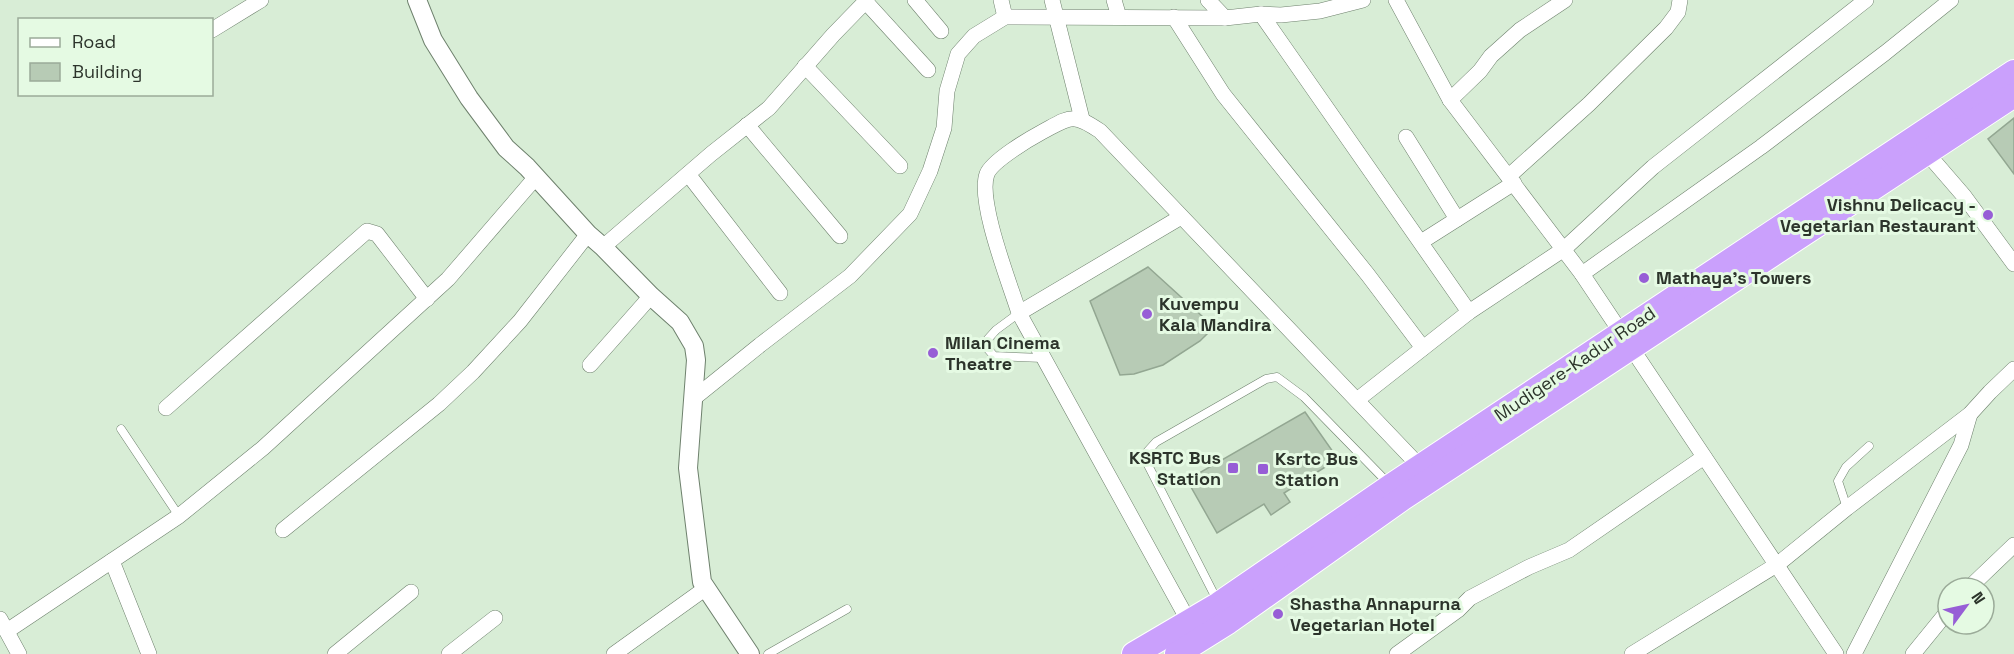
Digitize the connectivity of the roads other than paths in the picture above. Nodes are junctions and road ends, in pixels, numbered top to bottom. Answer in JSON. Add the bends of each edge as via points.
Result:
{"nodes":[{"id":1,"x":261,"y":0,"type":"edge"},
{"id":2,"x":417,"y":0,"type":"edge"},
{"id":3,"x":915,"y":0,"type":"edge"},
{"id":4,"x":1001,"y":0,"type":"edge"},
{"id":5,"x":1052,"y":0,"type":"edge"},
{"id":6,"x":1114,"y":0,"type":"edge"},
{"id":7,"x":1209,"y":0,"type":"edge"},
{"id":8,"x":1363,"y":0,"type":"edge"},
{"id":9,"x":1396,"y":0,"type":"edge"},
{"id":10,"x":1565,"y":0,"type":"edge"},
{"id":11,"x":1680,"y":0,"type":"edge"},
{"id":12,"x":1866,"y":0,"type":"edge"},
{"id":13,"x":1951,"y":0,"type":"edge"},
{"id":14,"x":866,"y":1,"type":"edge"},
{"id":15,"x":1261,"y":14,"type":"junction"},
{"id":16,"x":1174,"y":16,"type":"junction"},
{"id":17,"x":1005,"y":17,"type":"junction"},
{"id":18,"x":1119,"y":17,"type":"junction"},
{"id":19,"x":1056,"y":18,"type":"junction"},
{"id":20,"x":1225,"y":18,"type":"junction"},
{"id":21,"x":213,"y":29,"type":"edge"},
{"id":22,"x":941,"y":31,"type":"dead end"},
{"id":23,"x":805,"y":66,"type":"junction"},
{"id":24,"x":928,"y":70,"type":"dead end"},
{"id":25,"x":2014,"y":72,"type":"edge"},
{"id":26,"x":2014,"y":95,"type":"edge"},
{"id":27,"x":1450,"y":100,"type":"junction"},
{"id":28,"x":1082,"y":119,"type":"junction"},
{"id":29,"x":747,"y":125,"type":"junction"},
{"id":30,"x":1406,"y":137,"type":"dead end"},
{"id":31,"x":1926,"y":152,"type":"junction"},
{"id":32,"x":900,"y":166,"type":"dead end"},
{"id":33,"x":688,"y":174,"type":"junction"},
{"id":34,"x":536,"y":177,"type":"junction"},
{"id":35,"x":1512,"y":180,"type":"junction"},
{"id":36,"x":1181,"y":217,"type":"junction"},
{"id":37,"x":1457,"y":219,"type":"junction"},
{"id":38,"x":588,"y":234,"type":"junction"},
{"id":39,"x":840,"y":236,"type":"dead end"},
{"id":40,"x":1421,"y":242,"type":"junction"},
{"id":41,"x":603,"y":247,"type":"junction"},
{"id":42,"x":1564,"y":249,"type":"junction"},
{"id":43,"x":2014,"y":264,"type":"edge"},
{"id":44,"x":1582,"y":274,"type":"junction"},
{"id":45,"x":780,"y":293,"type":"dead end"},
{"id":46,"x":651,"y":296,"type":"junction"},
{"id":47,"x":427,"y":299,"type":"junction"},
{"id":48,"x":1469,"y":312,"type":"junction"},
{"id":49,"x":1019,"y":313,"type":"junction"},
{"id":50,"x":1627,"y":341,"type":"junction"},
{"id":51,"x":1423,"y":348,"type":"junction"},
{"id":52,"x":1043,"y":358,"type":"junction"},
{"id":53,"x":590,"y":365,"type":"dead end"},
{"id":54,"x":2014,"y":369,"type":"edge"},
{"id":55,"x":693,"y":399,"type":"junction"},
{"id":56,"x":1357,"y":400,"type":"junction"},
{"id":57,"x":166,"y":408,"type":"dead end"},
{"id":58,"x":1970,"y":414,"type":"junction"},
{"id":59,"x":121,"y":429,"type":"dead end"},
{"id":60,"x":1869,"y":446,"type":"dead end"},
{"id":61,"x":1704,"y":457,"type":"junction"},
{"id":62,"x":1426,"y":473,"type":"junction"},
{"id":63,"x":1397,"y":492,"type":"junction"},
{"id":64,"x":1847,"y":508,"type":"junction"},
{"id":65,"x":178,"y":516,"type":"junction"},
{"id":66,"x":283,"y":530,"type":"dead end"},
{"id":67,"x":2014,"y":545,"type":"edge"},
{"id":68,"x":112,"y":561,"type":"junction"},
{"id":69,"x":1778,"y":564,"type":"junction"},
{"id":70,"x":1982,"y":576,"type":"edge"},
{"id":71,"x":706,"y":588,"type":"junction"},
{"id":72,"x":411,"y":592,"type":"dead end"},
{"id":73,"x":847,"y":609,"type":"dead end"},
{"id":74,"x":1223,"y":613,"type":"junction"},
{"id":75,"x":495,"y":618,"type":"dead end"},
{"id":76,"x":3,"y":625,"type":"edge"},
{"id":77,"x":1936,"y":626,"type":"edge"},
{"id":78,"x":1194,"y":631,"type":"junction"},
{"id":79,"x":19,"y":654,"type":"edge"},
{"id":80,"x":149,"y":654,"type":"edge"},
{"id":81,"x":335,"y":654,"type":"edge"},
{"id":82,"x":449,"y":654,"type":"edge"},
{"id":83,"x":614,"y":654,"type":"edge"},
{"id":84,"x":750,"y":654,"type":"edge"},
{"id":85,"x":768,"y":654,"type":"edge"},
{"id":86,"x":1134,"y":654,"type":"edge"},
{"id":87,"x":1177,"y":654,"type":"edge"},
{"id":88,"x":1397,"y":654,"type":"edge"},
{"id":89,"x":1632,"y":654,"type":"edge"},
{"id":90,"x":1836,"y":654,"type":"edge"},
{"id":91,"x":1854,"y":654,"type":"edge"},
{"id":92,"x":1913,"y":654,"type":"edge"}],
"edges":[{"from":1,"to":21,"type":"street"},
{"from":2,"to":34,"type":"street","via":[[433,40],[469,98],[506,147]]},
{"from":3,"to":22,"type":"street"},
{"from":4,"to":17,"type":"street"},
{"from":5,"to":19,"type":"street"},
{"from":6,"to":18,"type":"street"},
{"from":7,"to":20,"type":"street"},
{"from":8,"to":15,"type":"street","via":[[1320,11]]},
{"from":9,"to":27,"type":"street"},
{"from":10,"to":27,"type":"street","via":[[1520,30]]},
{"from":11,"to":35,"type":"street","via":[[1678,12],[1666,28]]},
{"from":12,"to":42,"type":"street","via":[[1653,167]]},
{"from":13,"to":44,"type":"street","via":[[1761,147]]},
{"from":14,"to":23,"type":"street"},
{"from":14,"to":24,"type":"street"},
{"from":15,"to":20,"type":"street"},
{"from":15,"to":40,"type":"street"},
{"from":16,"to":18,"type":"street"},
{"from":16,"to":20,"type":"street"},
{"from":16,"to":51,"type":"street","via":[[1223,94]]},
{"from":17,"to":19,"type":"street"},
{"from":17,"to":55,"type":"street","via":[[974,36],[958,54],[947,91],[944,128],[910,214],[850,276]]},
{"from":18,"to":19,"type":"street"},
{"from":19,"to":28,"type":"street"},
{"from":23,"to":29,"type":"street","via":[[770,108]]},
{"from":23,"to":32,"type":"street"},
{"from":25,"to":50,"type":"highway","name":"Mudigere-Kadur Road"},
{"from":26,"to":31,"type":"highway","name":"Mudigere-Kadur Road"},
{"from":27,"to":35,"type":"street"},
{"from":28,"to":36,"type":"street","via":[[1100,131]]},
{"from":28,"to":49,"type":"street","via":[[1068,118],[1038,135],[987,173],[985,193],[990,219]]},
{"from":29,"to":33,"type":"street"},
{"from":29,"to":39,"type":"street"},
{"from":30,"to":37,"type":"street"},
{"from":31,"to":43,"type":"street"},
{"from":31,"to":50,"type":"highway","name":"Mudigere-Kadur Road"},
{"from":33,"to":41,"type":"street"},
{"from":33,"to":45,"type":"street"},
{"from":34,"to":38,"type":"street"},
{"from":34,"to":47,"type":"street"},
{"from":35,"to":37,"type":"street"},
{"from":35,"to":42,"type":"street"},
{"from":36,"to":49,"type":"street"},
{"from":36,"to":56,"type":"street"},
{"from":37,"to":40,"type":"street"},
{"from":38,"to":41,"type":"street"},
{"from":38,"to":66,"type":"street","via":[[520,321],[473,372]]},
{"from":40,"to":48,"type":"street"},
{"from":41,"to":46,"type":"street"},
{"from":42,"to":44,"type":"street"},
{"from":42,"to":48,"type":"street"},
{"from":44,"to":50,"type":"street"},
{"from":46,"to":53,"type":"street"},
{"from":46,"to":55,"type":"street","via":[[680,322],[694,346]]},
{"from":47,"to":57,"type":"street","via":[[377,234],[367,231]]},
{"from":47,"to":65,"type":"street","via":[[263,448]]},
{"from":48,"to":51,"type":"street"},
{"from":49,"to":52,"type":"street"},
{"from":49,"to":52,"type":"lane","via":[[987,340],[987,348],[994,356]]},
{"from":50,"to":61,"type":"street"},
{"from":50,"to":62,"type":"highway","name":"Mudigere-Kadur Road"},
{"from":51,"to":56,"type":"street"},
{"from":52,"to":78,"type":"street"},
{"from":54,"to":58,"type":"street"},
{"from":55,"to":71,"type":"street","via":[[688,468],[702,582]]},
{"from":56,"to":62,"type":"street"},
{"from":58,"to":64,"type":"street"},
{"from":58,"to":91,"type":"street","via":[[1961,445]]},
{"from":59,"to":65,"type":"lane"},
{"from":60,"to":64,"type":"lane","via":[[1846,467],[1838,481]]},
{"from":61,"to":69,"type":"street"},
{"from":61,"to":88,"type":"street","via":[[1569,550],[1470,598]]},
{"from":62,"to":63,"type":"highway","name":"Mudigere-Kadur Road"},
{"from":63,"to":74,"type":"highway","name":"Mudigere-Kadur Road"},
{"from":63,"to":74,"type":"lane","via":[[1304,397],[1277,377],[1266,379],[1156,442],[1147,452],[1148,465]]},
{"from":64,"to":69,"type":"street"},
{"from":65,"to":68,"type":"street"},
{"from":67,"to":70,"type":"street"},
{"from":68,"to":76,"type":"street"},
{"from":68,"to":80,"type":"street"},
{"from":69,"to":89,"type":"street"},
{"from":69,"to":90,"type":"street"},
{"from":71,"to":83,"type":"street"},
{"from":71,"to":84,"type":"street"},
{"from":72,"to":81,"type":"street"},
{"from":73,"to":85,"type":"lane"},
{"from":74,"to":78,"type":"highway","name":"Mudigere-Kadur Road"},
{"from":75,"to":82,"type":"street"},
{"from":76,"to":79,"type":"street"},
{"from":77,"to":92,"type":"street"},
{"from":78,"to":86,"type":"highway","name":"Mudigere-Kadur Road"},
{"from":78,"to":87,"type":"highway","name":"Mudigere-Kadur Road"}]}
